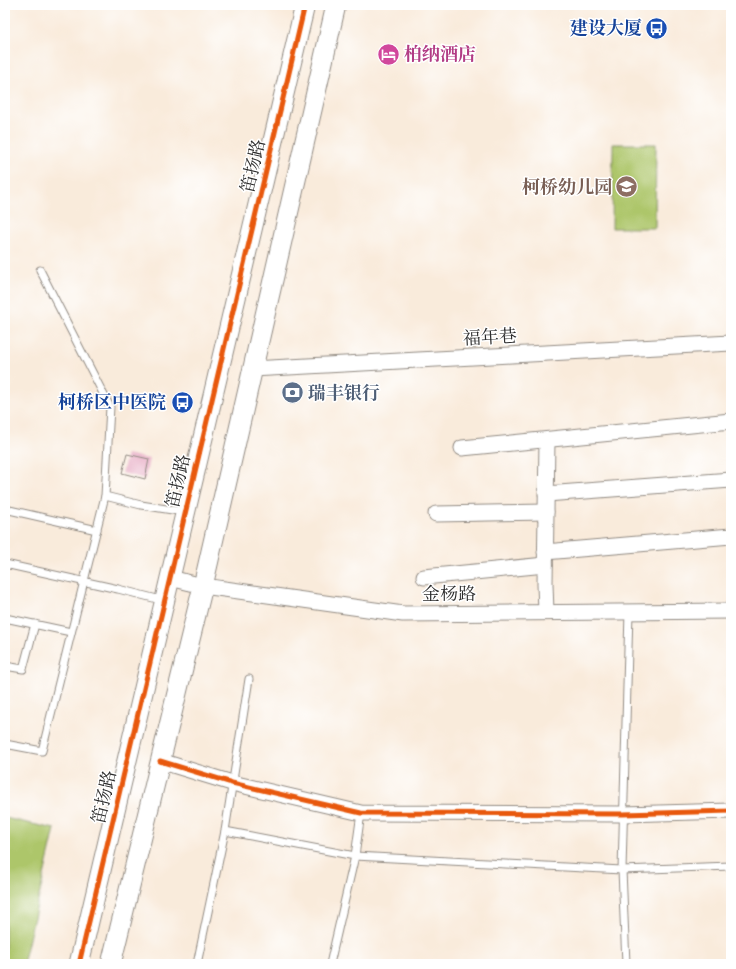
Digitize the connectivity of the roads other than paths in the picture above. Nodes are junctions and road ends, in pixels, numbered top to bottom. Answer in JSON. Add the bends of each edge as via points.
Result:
{"nodes":[{"id":1,"x":305,"y":5,"type":"edge"},
{"id":2,"x":336,"y":5,"type":"edge"},
{"id":3,"x":40,"y":270,"type":"dead end"},
{"id":4,"x":731,"y":343,"type":"edge"},
{"id":5,"x":252,"y":369,"type":"junction"},
{"id":6,"x":731,"y":421,"type":"edge"},
{"id":7,"x":547,"y":440,"type":"junction"},
{"id":8,"x":462,"y":448,"type":"dead end"},
{"id":9,"x":731,"y":480,"type":"edge"},
{"id":10,"x":546,"y":494,"type":"junction"},
{"id":11,"x":106,"y":496,"type":"junction"},
{"id":12,"x":5,"y":509,"type":"edge"},
{"id":13,"x":186,"y":512,"type":"junction"},
{"id":14,"x":546,"y":512,"type":"junction"},
{"id":15,"x":436,"y":514,"type":"dead end"},
{"id":16,"x":97,"y":530,"type":"junction"},
{"id":17,"x":731,"y":536,"type":"edge"},
{"id":18,"x":545,"y":559,"type":"junction"},
{"id":19,"x":5,"y":564,"type":"edge"},
{"id":20,"x":424,"y":577,"type":"dead end"},
{"id":21,"x":170,"y":578,"type":"junction"},
{"id":22,"x":84,"y":582,"type":"junction"},
{"id":23,"x":203,"y":586,"type":"junction"},
{"id":24,"x":165,"y":601,"type":"junction"},
{"id":25,"x":731,"y":611,"type":"edge"},
{"id":26,"x":546,"y":612,"type":"junction"},
{"id":27,"x":629,"y":612,"type":"junction"},
{"id":28,"x":5,"y":618,"type":"edge"},
{"id":29,"x":35,"y":624,"type":"junction"},
{"id":30,"x":71,"y":632,"type":"junction"},
{"id":31,"x":5,"y":666,"type":"edge"},
{"id":32,"x":249,"y":679,"type":"dead end"},
{"id":33,"x":5,"y":744,"type":"edge"},
{"id":34,"x":160,"y":761,"type":"junction"},
{"id":35,"x":232,"y":783,"type":"junction"},
{"id":36,"x":731,"y":811,"type":"edge"},
{"id":37,"x":362,"y":813,"type":"junction"},
{"id":38,"x":623,"y":814,"type":"junction"},
{"id":39,"x":225,"y":831,"type":"junction"},
{"id":40,"x":355,"y":856,"type":"junction"},
{"id":41,"x":731,"y":866,"type":"edge"},
{"id":42,"x":622,"y":870,"type":"junction"},
{"id":43,"x":79,"y":964,"type":"edge"},
{"id":44,"x":111,"y":964,"type":"edge"},
{"id":45,"x":197,"y":964,"type":"edge"},
{"id":46,"x":330,"y":964,"type":"edge"},
{"id":47,"x":626,"y":964,"type":"edge"}],
"edges":[{"from":1,"to":13,"type":"street","name":"笛扬路"},
{"from":2,"to":5,"type":"street"},
{"from":3,"to":11,"type":"lane","via":[[110,407]]},
{"from":4,"to":5,"type":"street","name":"福年巷"},
{"from":5,"to":23,"type":"street"},
{"from":6,"to":7,"type":"street"},
{"from":7,"to":8,"type":"street"},
{"from":7,"to":10,"type":"street"},
{"from":9,"to":10,"type":"street"},
{"from":10,"to":14,"type":"street"},
{"from":11,"to":13,"type":"lane"},
{"from":11,"to":16,"type":"lane"},
{"from":12,"to":16,"type":"lane"},
{"from":13,"to":21,"type":"street","name":"笛扬路"},
{"from":14,"to":15,"type":"street"},
{"from":14,"to":18,"type":"street"},
{"from":16,"to":22,"type":"lane"},
{"from":17,"to":18,"type":"street"},
{"from":18,"to":20,"type":"street"},
{"from":18,"to":26,"type":"street"},
{"from":19,"to":22,"type":"lane"},
{"from":21,"to":23,"type":"street","name":"金杨路"},
{"from":21,"to":24,"type":"street","name":"笛扬路"},
{"from":22,"to":24,"type":"lane"},
{"from":22,"to":30,"type":"lane"},
{"from":23,"to":26,"type":"street","name":"金杨路","via":[[403,614]]},
{"from":23,"to":34,"type":"street"},
{"from":24,"to":43,"type":"street","name":"笛扬路"},
{"from":25,"to":27,"type":"street","name":"金杨路"},
{"from":26,"to":27,"type":"street","name":"金杨路"},
{"from":27,"to":38,"type":"lane"},
{"from":28,"to":29,"type":"lane"},
{"from":29,"to":30,"type":"lane"},
{"from":29,"to":31,"type":"lane","via":[[22,669]]},
{"from":30,"to":33,"type":"lane","via":[[42,751]]},
{"from":32,"to":35,"type":"lane"},
{"from":34,"to":35,"type":"street"},
{"from":34,"to":44,"type":"street"},
{"from":35,"to":37,"type":"street"},
{"from":35,"to":39,"type":"lane"},
{"from":36,"to":38,"type":"street"},
{"from":37,"to":38,"type":"street"},
{"from":37,"to":40,"type":"lane"},
{"from":38,"to":42,"type":"lane"},
{"from":39,"to":40,"type":"lane"},
{"from":39,"to":45,"type":"lane"},
{"from":40,"to":42,"type":"lane"},
{"from":40,"to":46,"type":"lane"},
{"from":41,"to":42,"type":"lane"},
{"from":42,"to":47,"type":"lane"}]}
